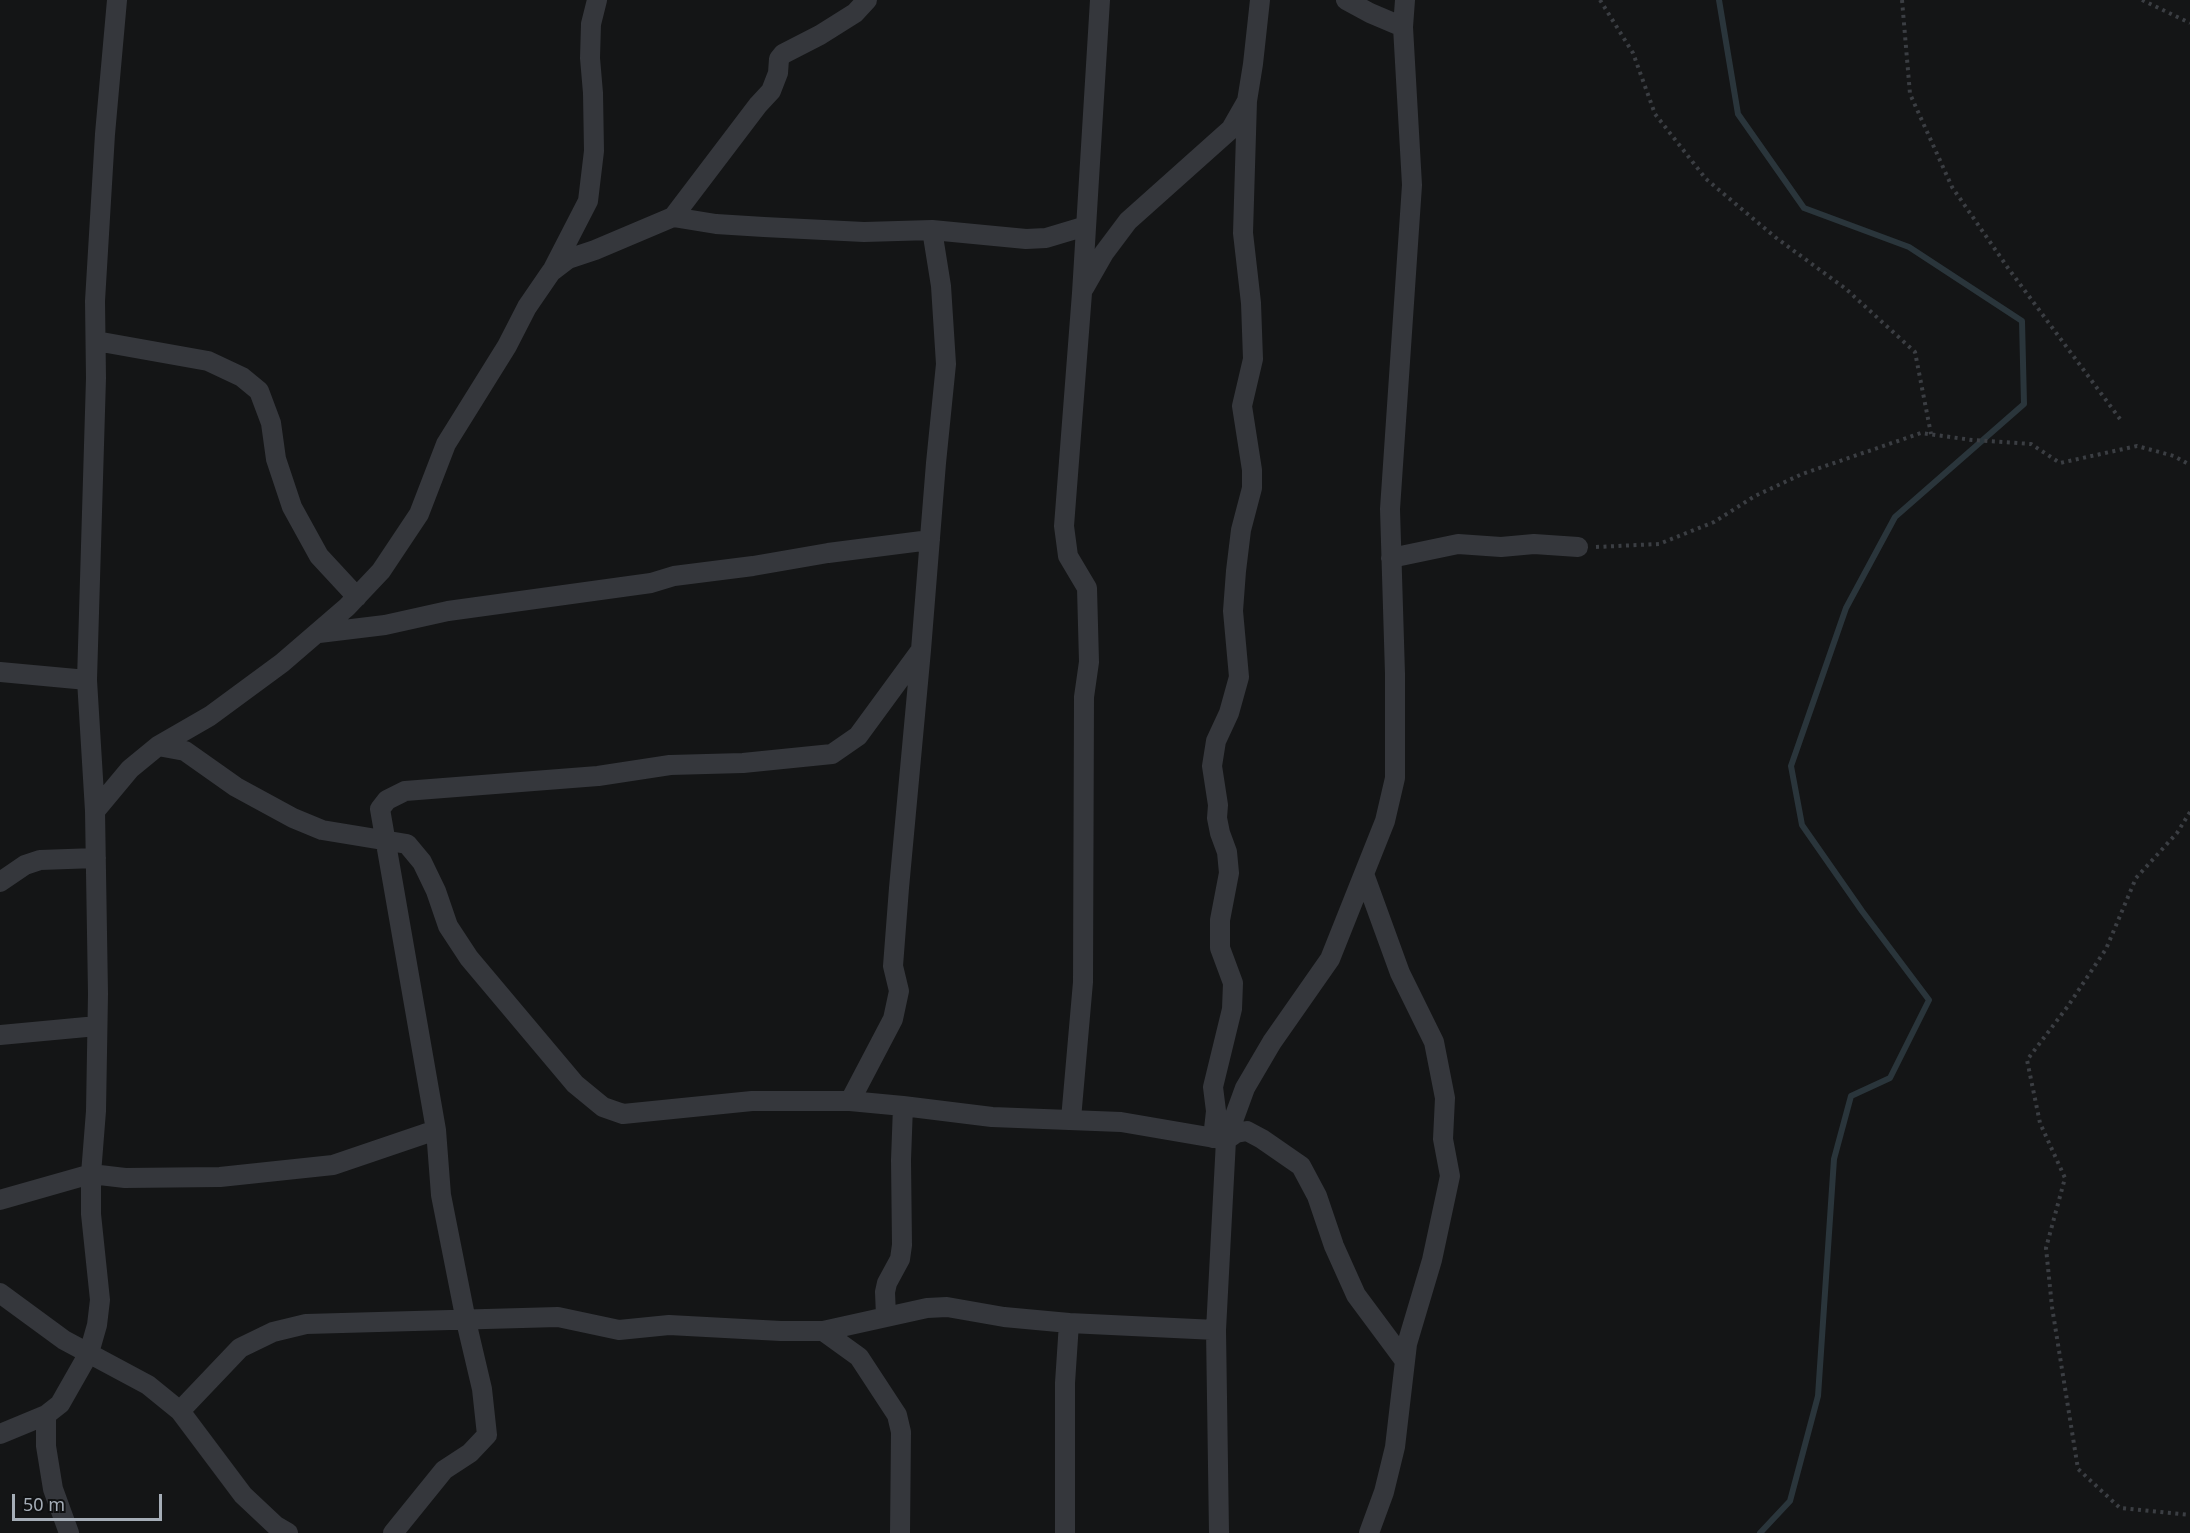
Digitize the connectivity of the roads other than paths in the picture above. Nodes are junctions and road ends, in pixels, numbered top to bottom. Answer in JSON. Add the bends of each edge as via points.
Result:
{"nodes":[{"id":1,"x":117,"y":0,"type":"edge"},
{"id":2,"x":597,"y":0,"type":"edge"},
{"id":3,"x":867,"y":0,"type":"edge"},
{"id":4,"x":1100,"y":0,"type":"edge"},
{"id":5,"x":1260,"y":0,"type":"edge"},
{"id":6,"x":1346,"y":0,"type":"edge"},
{"id":7,"x":1405,"y":0,"type":"edge"},
{"id":8,"x":1403,"y":27,"type":"junction"},
{"id":9,"x":1247,"y":101,"type":"junction"},
{"id":10,"x":673,"y":217,"type":"junction"},
{"id":11,"x":1086,"y":226,"type":"junction"},
{"id":12,"x":932,"y":230,"type":"junction"},
{"id":13,"x":551,"y":272,"type":"junction"},
{"id":14,"x":1082,"y":293,"type":"junction"},
{"id":15,"x":96,"y":341,"type":"junction"},
{"id":16,"x":930,"y":540,"type":"junction"},
{"id":17,"x":1578,"y":547,"type":"road end"},
{"id":18,"x":1391,"y":558,"type":"junction"},
{"id":19,"x":357,"y":597,"type":"junction"},
{"id":20,"x":319,"y":633,"type":"junction"},
{"id":21,"x":921,"y":650,"type":"junction"},
{"id":22,"x":0,"y":672,"type":"edge"},
{"id":23,"x":87,"y":680,"type":"junction"},
{"id":24,"x":158,"y":746,"type":"junction"},
{"id":25,"x":95,"y":811,"type":"junction"},
{"id":26,"x":386,"y":841,"type":"junction"},
{"id":27,"x":96,"y":858,"type":"junction"},
{"id":28,"x":1364,"y":874,"type":"junction"},
{"id":29,"x":0,"y":882,"type":"edge"},
{"id":30,"x":97,"y":1026,"type":"junction"},
{"id":31,"x":0,"y":1035,"type":"edge"},
{"id":32,"x":850,"y":1101,"type":"junction"},
{"id":33,"x":903,"y":1106,"type":"junction"},
{"id":34,"x":1071,"y":1119,"type":"junction"},
{"id":35,"x":436,"y":1130,"type":"junction"},
{"id":36,"x":1219,"y":1139,"type":"junction"},
{"id":37,"x":91,"y":1174,"type":"junction"},
{"id":38,"x":0,"y":1200,"type":"edge"},
{"id":39,"x":0,"y":1293,"type":"edge"},
{"id":40,"x":886,"y":1316,"type":"junction"},
{"id":41,"x":466,"y":1321,"type":"junction"},
{"id":42,"x":1069,"y":1323,"type":"junction"},
{"id":43,"x":1216,"y":1330,"type":"junction"},
{"id":44,"x":823,"y":1331,"type":"junction"},
{"id":45,"x":89,"y":1353,"type":"junction"},
{"id":46,"x":1405,"y":1361,"type":"junction"},
{"id":47,"x":180,"y":1412,"type":"junction"},
{"id":48,"x":46,"y":1415,"type":"junction"},
{"id":49,"x":0,"y":1434,"type":"edge"},
{"id":50,"x":69,"y":1533,"type":"edge"},
{"id":51,"x":288,"y":1533,"type":"edge"},
{"id":52,"x":393,"y":1533,"type":"edge"},
{"id":53,"x":900,"y":1533,"type":"edge"},
{"id":54,"x":1065,"y":1533,"type":"edge"},
{"id":55,"x":1219,"y":1533,"type":"edge"},
{"id":56,"x":1369,"y":1533,"type":"edge"}],
"edges":[{"from":1,"to":15,"type":"street","via":[[95,301]]},
{"from":2,"to":13,"type":"street","via":[[591,24],[594,151],[588,201]]},
{"from":3,"to":10,"type":"street","via":[[855,13],[783,54],[771,91]]},
{"from":4,"to":11,"type":"street"},
{"from":5,"to":9,"type":"street"},
{"from":6,"to":8,"type":"street"},
{"from":7,"to":8,"type":"street"},
{"from":8,"to":18,"type":"street","via":[[1412,185],[1390,509]]},
{"from":9,"to":14,"type":"street","via":[[1231,129],[1128,221]]},
{"from":9,"to":36,"type":"street","via":[[1243,233],[1253,359],[1242,406],[1252,488],[1240,530],[1233,611],[1239,676],[1216,741],[1212,766],[1218,825],[1229,873],[1220,920],[1220,948],[1233,983],[1232,1009],[1214,1087]]},
{"from":10,"to":12,"type":"street","via":[[764,227],[864,232]]},
{"from":10,"to":13,"type":"street","via":[[568,259]]},
{"from":11,"to":12,"type":"street","via":[[1046,238]]},
{"from":11,"to":14,"type":"street"},
{"from":12,"to":16,"type":"street","via":[[941,286],[946,364]]},
{"from":13,"to":19,"type":"street","via":[[446,444],[419,514],[381,571]]},
{"from":14,"to":34,"type":"street","via":[[1064,526],[1068,556],[1087,588],[1089,662],[1084,697],[1083,982]]},
{"from":15,"to":19,"type":"street","via":[[208,361],[242,377],[258,391],[271,423],[276,459],[292,507],[319,556]]},
{"from":15,"to":23,"type":"street"},
{"from":16,"to":20,"type":"street"},
{"from":16,"to":21,"type":"street"},
{"from":17,"to":18,"type":"street","via":[[1458,544]]},
{"from":18,"to":28,"type":"street","via":[[1395,777],[1385,821]]},
{"from":19,"to":20,"type":"street"},
{"from":20,"to":24,"type":"street","via":[[210,716]]},
{"from":21,"to":26,"type":"street","via":[[858,735],[832,754],[670,765],[598,776],[405,791],[387,800],[380,809]]},
{"from":21,"to":32,"type":"street","via":[[893,966],[899,991],[893,1018]]},
{"from":22,"to":23,"type":"street"},
{"from":23,"to":25,"type":"street"},
{"from":24,"to":25,"type":"street","via":[[130,769]]},
{"from":24,"to":26,"type":"street","via":[[185,751],[236,787],[292,818],[322,830]]},
{"from":25,"to":27,"type":"street"},
{"from":26,"to":32,"type":"street","via":[[407,844],[422,862],[448,926],[469,958],[575,1084],[603,1107],[623,1114],[752,1101]]},
{"from":26,"to":35,"type":"street"},
{"from":27,"to":29,"type":"street","via":[[40,860],[25,864]]},
{"from":27,"to":30,"type":"street"},
{"from":28,"to":36,"type":"street","via":[[1330,959],[1272,1042]]},
{"from":28,"to":46,"type":"street","via":[[1400,973],[1434,1042],[1445,1098],[1443,1139],[1450,1176]]},
{"from":30,"to":31,"type":"street"},
{"from":30,"to":37,"type":"street"},
{"from":32,"to":33,"type":"street"},
{"from":33,"to":34,"type":"street","via":[[992,1117]]},
{"from":33,"to":40,"type":"street","via":[[902,1245],[885,1292]]},
{"from":34,"to":36,"type":"street","via":[[1121,1122]]},
{"from":35,"to":37,"type":"street","via":[[333,1165],[286,1171],[163,1178]]},
{"from":35,"to":41,"type":"street","via":[[441,1195]]},
{"from":36,"to":43,"type":"street"},
{"from":36,"to":46,"type":"street","via":[[1247,1131],[1301,1166],[1356,1295]]},
{"from":37,"to":38,"type":"street"},
{"from":37,"to":45,"type":"street","via":[[100,1300]]},
{"from":39,"to":45,"type":"street","via":[[64,1340]]},
{"from":40,"to":42,"type":"street","via":[[947,1307]]},
{"from":40,"to":44,"type":"street"},
{"from":41,"to":44,"type":"street","via":[[558,1317],[619,1330],[669,1325]]},
{"from":41,"to":47,"type":"street","via":[[306,1324],[273,1332],[240,1348]]},
{"from":41,"to":52,"type":"street","via":[[482,1389],[487,1435],[470,1453],[444,1470]]},
{"from":42,"to":43,"type":"street"},
{"from":42,"to":54,"type":"street"},
{"from":43,"to":55,"type":"street"},
{"from":44,"to":53,"type":"street","via":[[859,1358],[897,1415],[902,1432]]},
{"from":45,"to":47,"type":"street","via":[[148,1384]]},
{"from":45,"to":48,"type":"street","via":[[60,1404]]},
{"from":46,"to":56,"type":"street","via":[[1395,1448]]},
{"from":47,"to":51,"type":"street","via":[[243,1495]]},
{"from":48,"to":49,"type":"street"},
{"from":48,"to":50,"type":"street","via":[[53,1489]]}]}
